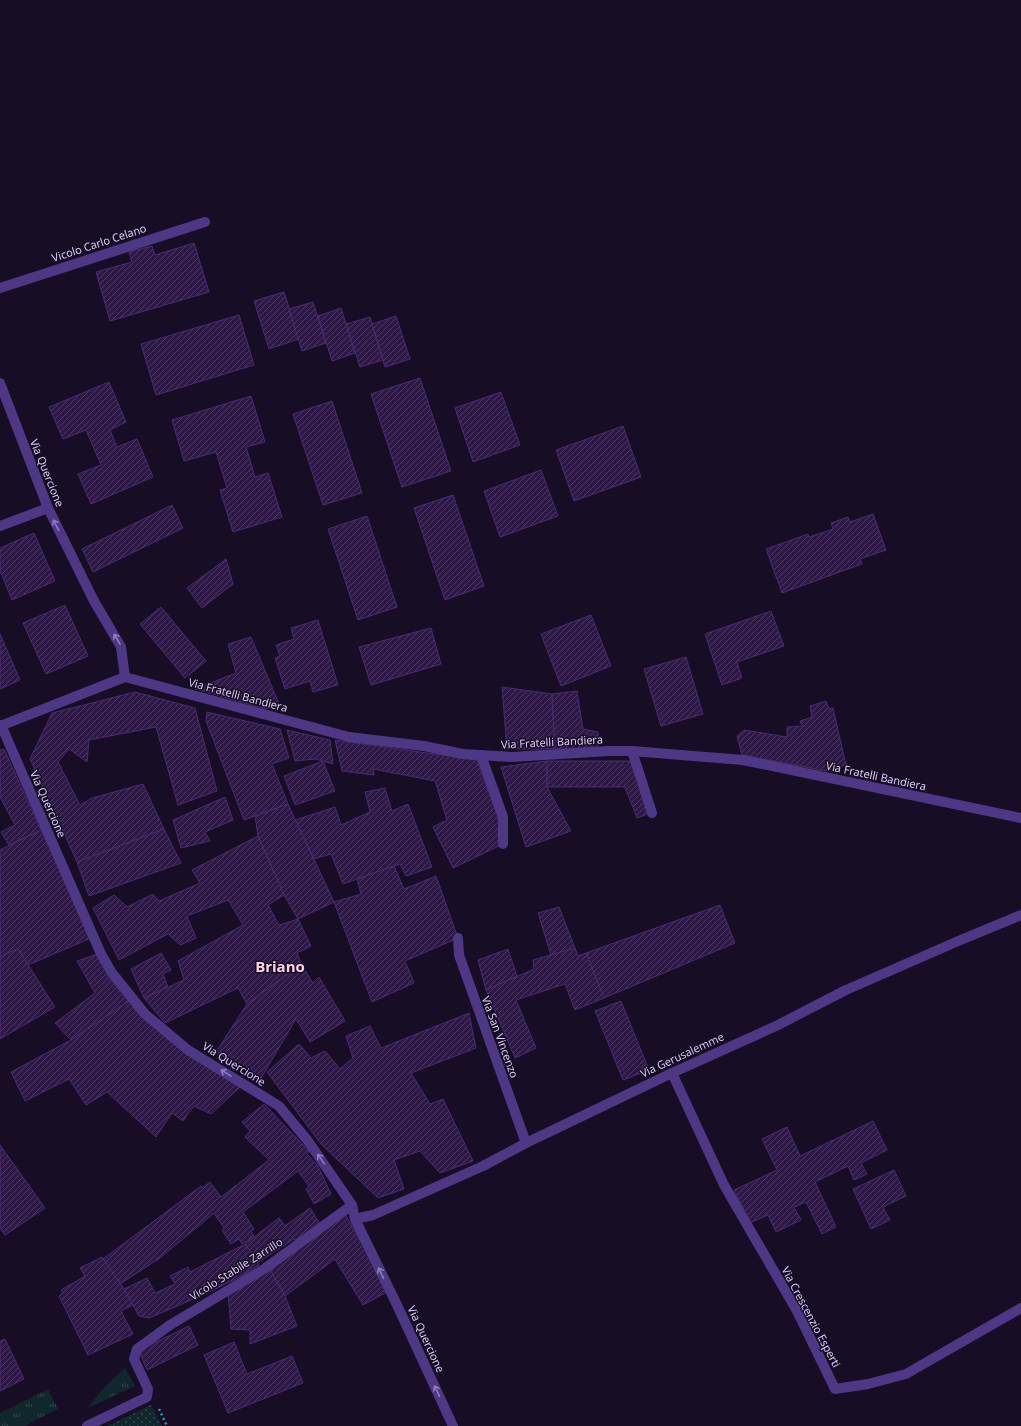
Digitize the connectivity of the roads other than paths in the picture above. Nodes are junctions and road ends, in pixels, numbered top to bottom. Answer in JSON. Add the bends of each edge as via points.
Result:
{"nodes":[{"id":1,"x":205,"y":222,"type":"dead end"},
{"id":2,"x":0,"y":288,"type":"edge"},
{"id":3,"x":0,"y":383,"type":"edge"},
{"id":4,"x":48,"y":508,"type":"junction"},
{"id":5,"x":0,"y":526,"type":"edge"},
{"id":6,"x":125,"y":677,"type":"junction"},
{"id":7,"x":0,"y":725,"type":"edge"},
{"id":8,"x":632,"y":751,"type":"junction"},
{"id":9,"x":481,"y":756,"type":"junction"},
{"id":10,"x":652,"y":813,"type":"dead end"},
{"id":11,"x":1021,"y":818,"type":"edge"},
{"id":12,"x":503,"y":844,"type":"dead end"},
{"id":13,"x":1021,"y":915,"type":"edge"},
{"id":14,"x":458,"y":938,"type":"dead end"},
{"id":15,"x":672,"y":1073,"type":"junction"},
{"id":16,"x":526,"y":1143,"type":"junction"},
{"id":17,"x":352,"y":1205,"type":"junction"},
{"id":18,"x":355,"y":1219,"type":"junction"},
{"id":19,"x":1021,"y":1308,"type":"edge"},
{"id":20,"x":87,"y":1426,"type":"edge"},
{"id":21,"x":453,"y":1426,"type":"edge"}],
"edges":[{"from":1,"to":2,"type":"street","name":"Vicolo Carlo Celano"},
{"from":3,"to":4,"type":"street","name":"Via Quercione"},
{"from":4,"to":5,"type":"street"},
{"from":6,"to":4,"type":"street","name":"Via Quercione","one_way":true,"via":[[121,647],[94,601]]},
{"from":6,"to":7,"type":"street"},
{"from":6,"to":9,"type":"street","name":"Via Fratelli Bandiera","via":[[349,737]]},
{"from":17,"to":7,"type":"street","name":"Via Quercione","one_way":true,"via":[[308,1141],[278,1106],[188,1050],[146,1014],[112,973],[101,954]]},
{"from":8,"to":9,"type":"street","name":"Via Fratelli Bandiera","via":[[512,758]]},
{"from":8,"to":10,"type":"street"},
{"from":8,"to":11,"type":"street","name":"Via Fratelli Bandiera","via":[[743,760]]},
{"from":9,"to":12,"type":"street","via":[[504,817]]},
{"from":13,"to":15,"type":"street","name":"Via Gerusalemme","via":[[846,990],[776,1026]]},
{"from":14,"to":16,"type":"street","name":"Via San Vincenzo","via":[[459,955]]},
{"from":15,"to":16,"type":"street","name":"Via Gerusalemme"},
{"from":15,"to":19,"type":"street","name":"Via Crescenzio Esperti","via":[[724,1185],[797,1311],[835,1389],[906,1374]]},
{"from":16,"to":18,"type":"street","name":"Via Gerusalemme","via":[[476,1169],[372,1215]]},
{"from":17,"to":18,"type":"street","name":"Via Quercione"},
{"from":17,"to":20,"type":"street","name":"Vicolo Stabile Zarrillo","via":[[264,1269],[170,1325],[138,1349],[134,1359],[148,1390],[147,1397]]},
{"from":21,"to":18,"type":"street","name":"Via Quercione","one_way":true}]}
